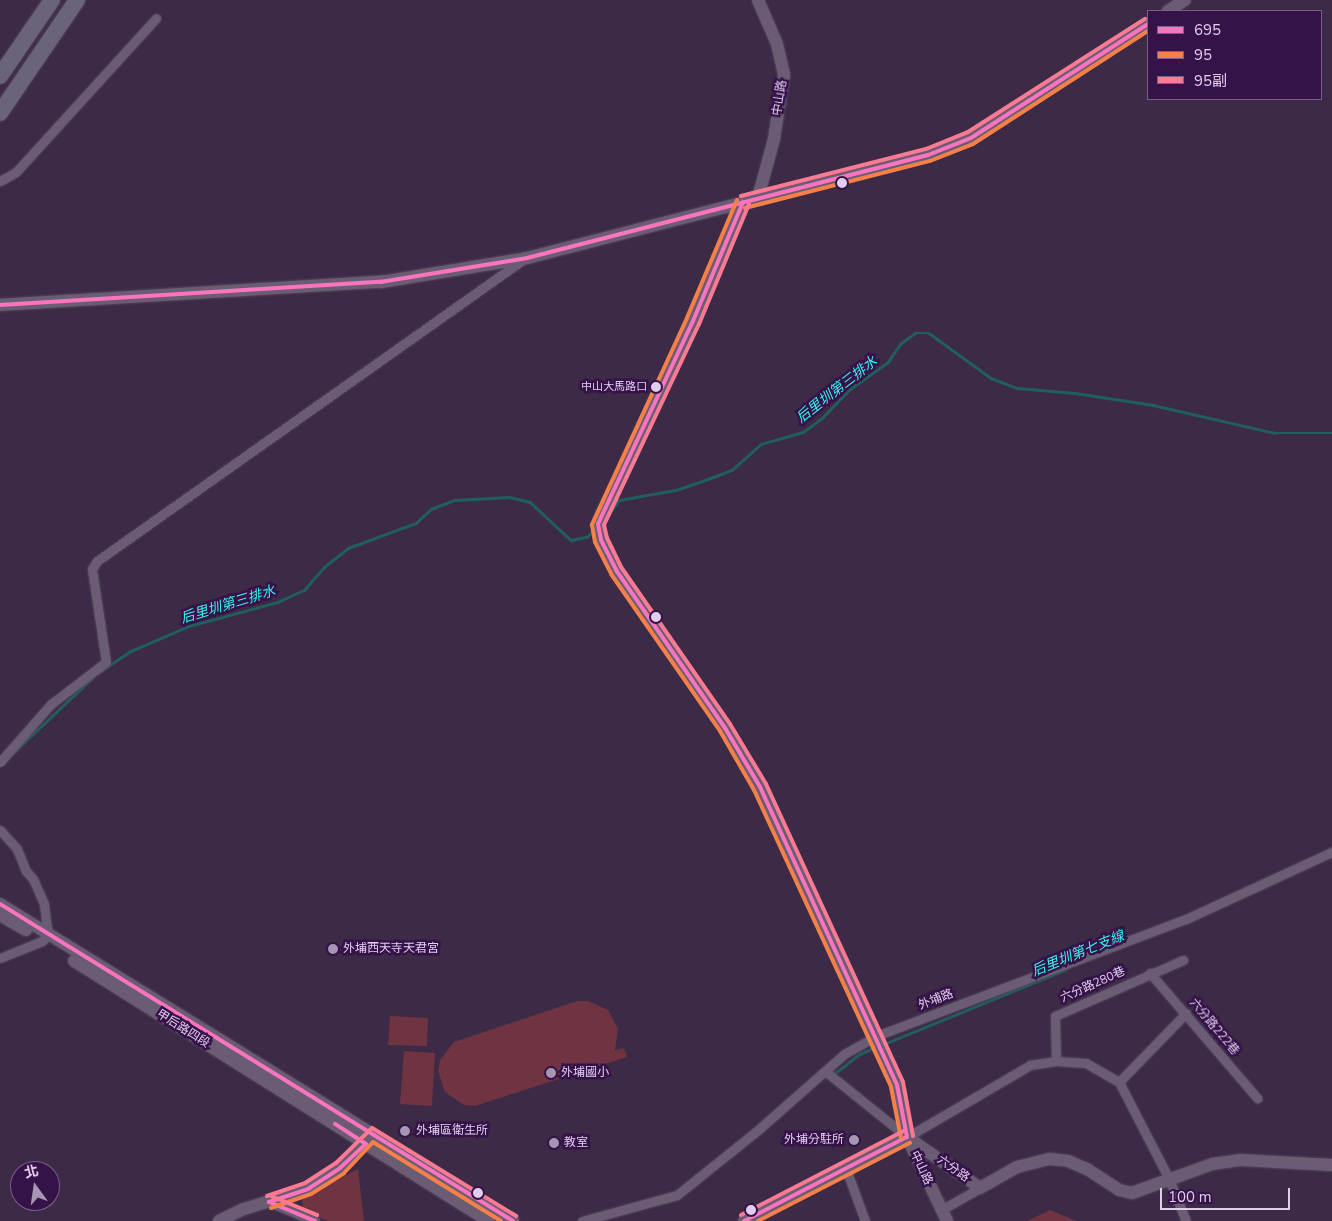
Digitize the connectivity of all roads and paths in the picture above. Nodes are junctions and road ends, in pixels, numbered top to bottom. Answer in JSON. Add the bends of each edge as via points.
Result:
{"nodes":[{"id":1,"x":52,"y":0,"type":"edge"},
{"id":2,"x":77,"y":0,"type":"edge"},
{"id":3,"x":758,"y":0,"type":"edge"},
{"id":4,"x":1185,"y":0,"type":"edge"},
{"id":5,"x":1170,"y":10,"type":"edge"},
{"id":6,"x":156,"y":18,"type":"dead end"},
{"id":7,"x":1147,"y":25,"type":"edge"},
{"id":8,"x":0,"y":76,"type":"edge"},
{"id":9,"x":0,"y":113,"type":"edge"},
{"id":10,"x":0,"y":181,"type":"edge"},
{"id":11,"x":758,"y":198,"type":"junction"},
{"id":12,"x":743,"y":202,"type":"junction"},
{"id":13,"x":526,"y":258,"type":"junction"},
{"id":14,"x":0,"y":305,"type":"edge"},
{"id":15,"x":0,"y":762,"type":"edge"},
{"id":16,"x":0,"y":830,"type":"edge"},
{"id":17,"x":1332,"y":852,"type":"edge"},
{"id":18,"x":0,"y":904,"type":"edge"},
{"id":19,"x":0,"y":915,"type":"edge"},
{"id":20,"x":45,"y":938,"type":"junction"},
{"id":21,"x":0,"y":958,"type":"edge"},
{"id":22,"x":1183,"y":960,"type":"dead end"},
{"id":23,"x":1150,"y":973,"type":"junction"},
{"id":24,"x":1186,"y":1013,"type":"junction"},
{"id":25,"x":876,"y":1036,"type":"junction"},
{"id":26,"x":1056,"y":1061,"type":"junction"},
{"id":27,"x":825,"y":1071,"type":"junction"},
{"id":28,"x":1119,"y":1082,"type":"junction"},
{"id":29,"x":1257,"y":1098,"type":"dead end"},
{"id":30,"x":907,"y":1137,"type":"junction"},
{"id":31,"x":369,"y":1139,"type":"junction"},
{"id":32,"x":1332,"y":1165,"type":"edge"},
{"id":33,"x":846,"y":1169,"type":"junction"},
{"id":34,"x":1169,"y":1179,"type":"junction"},
{"id":35,"x":980,"y":1188,"type":"junction"},
{"id":36,"x":269,"y":1202,"type":"junction"},
{"id":37,"x":944,"y":1215,"type":"edge"},
{"id":38,"x":220,"y":1221,"type":"edge"},
{"id":39,"x":314,"y":1221,"type":"edge"},
{"id":40,"x":488,"y":1221,"type":"edge"},
{"id":41,"x":513,"y":1221,"type":"edge"},
{"id":42,"x":582,"y":1221,"type":"edge"},
{"id":43,"x":744,"y":1221,"type":"edge"},
{"id":44,"x":865,"y":1221,"type":"edge"},
{"id":45,"x":1186,"y":1221,"type":"edge"}],
"edges":[{"from":1,"to":8,"type":"highway"},
{"from":2,"to":9,"type":"highway"},
{"from":3,"to":11,"type":"street","name":"中山路","via":[[777,44],[784,75],[774,139]]},
{"from":4,"to":5,"type":"street"},
{"from":6,"to":10,"type":"street","via":[[16,172]]},
{"from":7,"to":11,"type":"street","via":[[971,138],[928,155]]},
{"from":11,"to":12,"type":"street"},
{"from":12,"to":13,"type":"street"},
{"from":12,"to":25,"type":"street","name":"中山路","via":[[694,321],[598,524],[605,553],[726,728],[760,787]]},
{"from":13,"to":14,"type":"street","via":[[381,282]]},
{"from":13,"to":15,"type":"street","via":[[97,561],[92,569],[106,662],[51,704]]},
{"from":16,"to":20,"type":"street","via":[[17,849],[44,904]]},
{"from":17,"to":25,"type":"street","name":"外埔路","via":[[1186,919]]},
{"from":18,"to":20,"type":"street","name":"甲后路四段"},
{"from":19,"to":20,"type":"street","name":"甲后路四段"},
{"from":20,"to":21,"type":"street"},
{"from":20,"to":31,"type":"street","name":"甲后路四段"},
{"from":22,"to":23,"type":"street","name":"六分路280巷"},
{"from":23,"to":24,"type":"street","name":"六分路222巷"},
{"from":23,"to":26,"type":"street","name":"六分路280巷","via":[[1055,1016]]},
{"from":24,"to":28,"type":"street"},
{"from":24,"to":29,"type":"street","name":"六分路222巷"},
{"from":25,"to":27,"type":"street","name":"外埔路","via":[[844,1054]]},
{"from":25,"to":30,"type":"street","name":"中山路","via":[[897,1085]]},
{"from":26,"to":28,"type":"street","via":[[1086,1063]]},
{"from":26,"to":30,"type":"street","via":[[1030,1065]]},
{"from":27,"to":30,"type":"street"},
{"from":27,"to":42,"type":"street","name":"外埔路","via":[[677,1194]]},
{"from":28,"to":34,"type":"street"},
{"from":30,"to":33,"type":"street"},
{"from":30,"to":35,"type":"street","name":"六分路"},
{"from":30,"to":37,"type":"street","name":"中山路"},
{"from":31,"to":36,"type":"street","via":[[340,1168],[308,1189]]},
{"from":31,"to":40,"type":"street"},
{"from":31,"to":41,"type":"street"},
{"from":32,"to":34,"type":"street","name":"六分路","via":[[1240,1160],[1212,1164]]},
{"from":33,"to":43,"type":"street"},
{"from":33,"to":44,"type":"street"},
{"from":34,"to":35,"type":"street","name":"六分路","via":[[1132,1193],[1119,1190],[1088,1169],[1068,1161],[1050,1159],[1017,1167]]},
{"from":34,"to":45,"type":"street"},
{"from":35,"to":37,"type":"street"},
{"from":36,"to":38,"type":"street"},
{"from":36,"to":39,"type":"street"}]}
